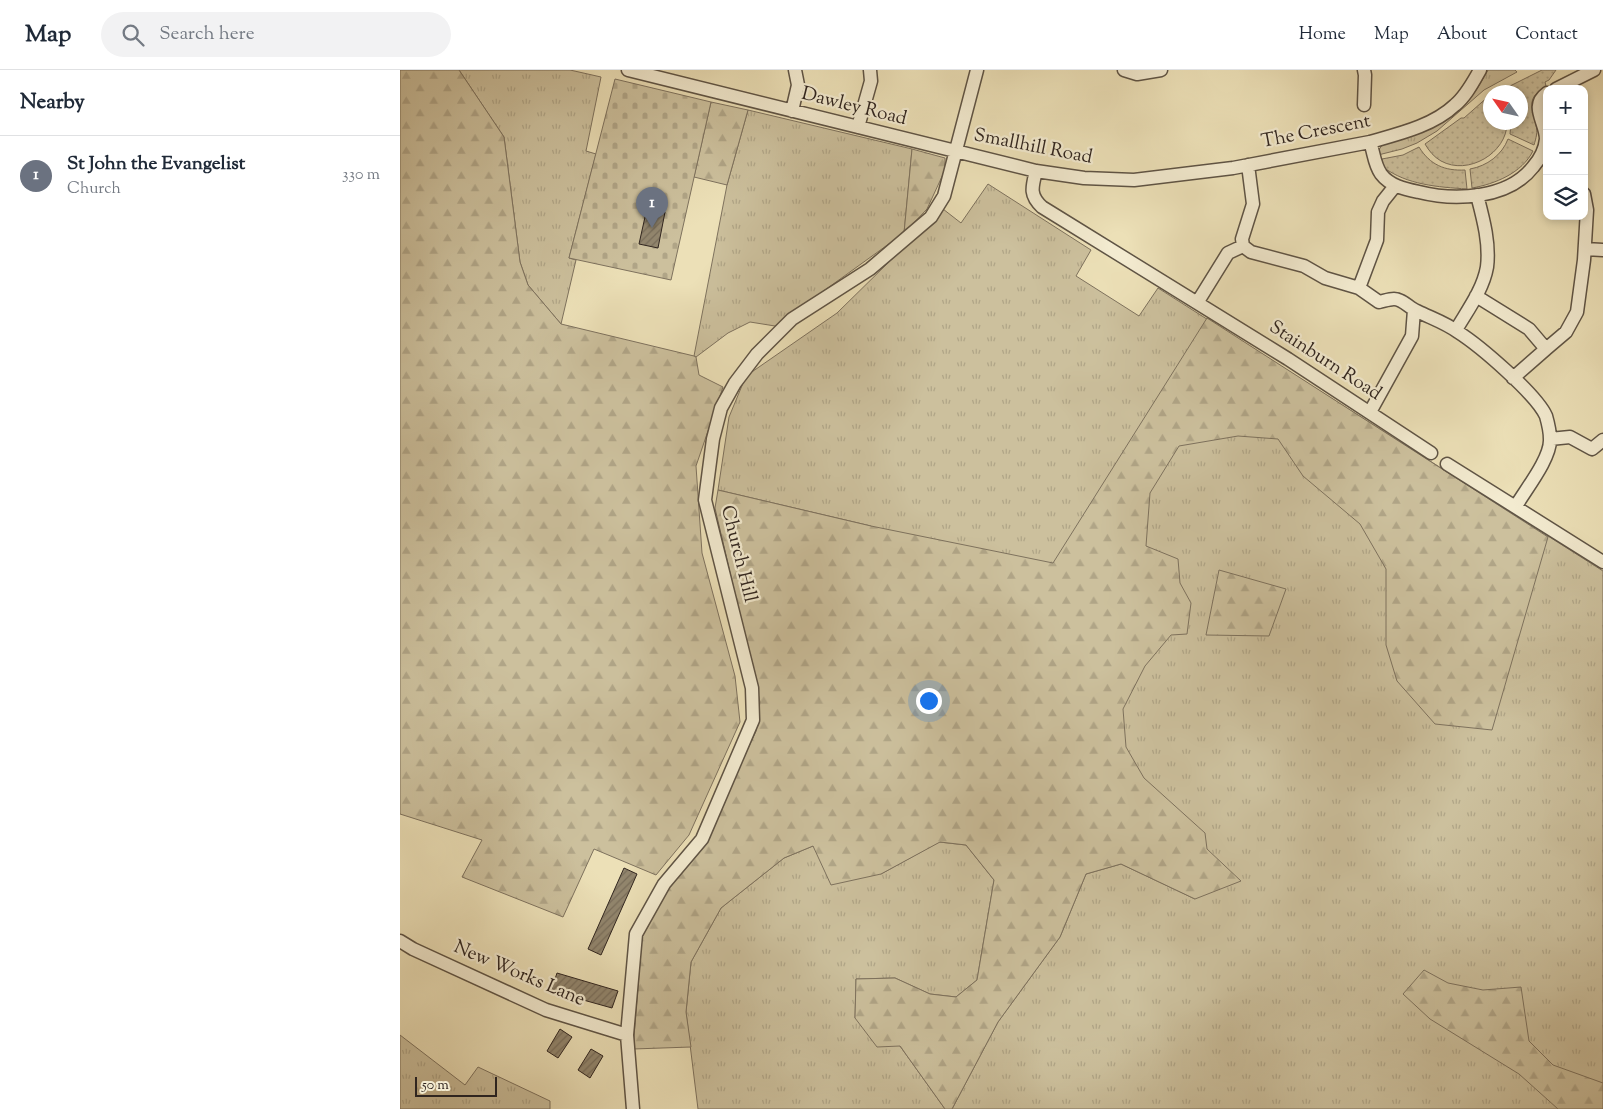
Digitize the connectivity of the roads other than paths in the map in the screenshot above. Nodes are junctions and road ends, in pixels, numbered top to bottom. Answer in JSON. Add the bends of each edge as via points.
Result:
{"nodes":[{"id":1,"x":628,"y":70,"type":"edge"},
{"id":2,"x":795,"y":70,"type":"edge"},
{"id":3,"x":870,"y":70,"type":"edge"},
{"id":4,"x":977,"y":70,"type":"edge"},
{"id":5,"x":1124,"y":70,"type":"edge"},
{"id":6,"x":1161,"y":70,"type":"edge"},
{"id":7,"x":1364,"y":70,"type":"edge"},
{"id":8,"x":1480,"y":70,"type":"edge"},
{"id":9,"x":1594,"y":70,"type":"edge"},
{"id":10,"x":1564,"y":85,"type":"edge"},
{"id":11,"x":1543,"y":96,"type":"edge"},
{"id":12,"x":1364,"y":105,"type":"dead end"},
{"id":13,"x":792,"y":111,"type":"junction"},
{"id":14,"x":1543,"y":126,"type":"edge"},
{"id":15,"x":858,"y":127,"type":"junction"},
{"id":16,"x":1370,"y":142,"type":"junction"},
{"id":17,"x":955,"y":151,"type":"junction"},
{"id":18,"x":1543,"y":155,"type":"edge"},
{"id":19,"x":1248,"y":165,"type":"junction"},
{"id":20,"x":1036,"y":171,"type":"junction"},
{"id":21,"x":1134,"y":180,"type":"joint"},
{"id":22,"x":1396,"y":186,"type":"junction"},
{"id":23,"x":1477,"y":195,"type":"junction"},
{"id":24,"x":1586,"y":220,"type":"edge"},
{"id":25,"x":1243,"y":246,"type":"junction"},
{"id":26,"x":1585,"y":249,"type":"junction"},
{"id":27,"x":1603,"y":250,"type":"edge"},
{"id":28,"x":1359,"y":288,"type":"junction"},
{"id":29,"x":1476,"y":296,"type":"junction"},
{"id":30,"x":1197,"y":303,"type":"junction"},
{"id":31,"x":1414,"y":310,"type":"junction"},
{"id":32,"x":1456,"y":330,"type":"junction"},
{"id":33,"x":1546,"y":349,"type":"junction"},
{"id":34,"x":1513,"y":378,"type":"junction"},
{"id":35,"x":1370,"y":412,"type":"junction"},
{"id":36,"x":1550,"y":439,"type":"junction"},
{"id":37,"x":1603,"y":440,"type":"edge"},
{"id":38,"x":1431,"y":453,"type":"dead end"},
{"id":39,"x":1447,"y":464,"type":"dead end"},
{"id":40,"x":1516,"y":506,"type":"junction"},
{"id":41,"x":1603,"y":562,"type":"edge"},
{"id":42,"x":400,"y":941,"type":"edge"},
{"id":43,"x":627,"y":1036,"type":"junction"},
{"id":44,"x":633,"y":1109,"type":"edge"}],
"edges":[{"from":1,"to":13,"type":"street","name":"Dawley Road"},
{"from":2,"to":13,"type":"street","via":[[798,85]]},
{"from":3,"to":15,"type":"street","via":[[871,81]]},
{"from":4,"to":17,"type":"street","name":"Church Hill"},
{"from":5,"to":6,"type":"street","via":[[1137,74]]},
{"from":7,"to":12,"type":"street"},
{"from":8,"to":16,"type":"street","name":"The Crescent","via":[[1455,106],[1414,128]]},
{"from":9,"to":10,"type":"street"},
{"from":11,"to":14,"type":"street","via":[[1539,111]]},
{"from":13,"to":15,"type":"street","name":"Dawley Road"},
{"from":15,"to":17,"type":"street","name":"Dawley Road"},
{"from":16,"to":19,"type":"street","name":"The Crescent"},
{"from":16,"to":22,"type":"street","via":[[1382,175]]},
{"from":17,"to":20,"type":"street","name":"Smallhill Road"},
{"from":17,"to":43,"type":"street","name":"Church Hill","via":[[944,196],[931,217],[870,269],[792,319],[757,354],[721,408],[706,500],[752,688],[753,720],[702,839],[664,884],[636,934]]},
{"from":18,"to":23,"type":"street","via":[[1521,179]]},
{"from":19,"to":21,"type":"street","name":"The Crescent"},
{"from":19,"to":25,"type":"street","via":[[1253,204],[1242,239]]},
{"from":20,"to":21,"type":"street","name":"Smallhill Road","via":[[1084,178]]},
{"from":20,"to":30,"type":"street","name":"Stainburn Road","via":[[1033,199],[1042,208]]},
{"from":22,"to":23,"type":"street","via":[[1439,196]]},
{"from":22,"to":28,"type":"street","via":[[1378,212],[1377,240]]},
{"from":23,"to":29,"type":"street","via":[[1485,224],[1488,256]]},
{"from":24,"to":26,"type":"street"},
{"from":25,"to":28,"type":"street","via":[[1251,252],[1304,266],[1325,278]]},
{"from":25,"to":30,"type":"street","via":[[1228,253]]},
{"from":26,"to":27,"type":"street"},
{"from":26,"to":33,"type":"street","via":[[1577,312],[1566,332]]},
{"from":28,"to":31,"type":"street","via":[[1379,302],[1403,301]]},
{"from":29,"to":32,"type":"street"},
{"from":29,"to":33,"type":"street","via":[[1529,329]]},
{"from":30,"to":35,"type":"street","name":"Stainburn Road"},
{"from":31,"to":32,"type":"street"},
{"from":31,"to":35,"type":"street","via":[[1412,336]]},
{"from":32,"to":34,"type":"street"},
{"from":33,"to":34,"type":"street"},
{"from":34,"to":36,"type":"street","via":[[1545,416]]},
{"from":35,"to":38,"type":"street","name":"Stainburn Road"},
{"from":36,"to":37,"type":"street","via":[[1570,437],[1592,449]]},
{"from":36,"to":40,"type":"street","via":[[1545,458]]},
{"from":39,"to":40,"type":"street"},
{"from":40,"to":41,"type":"street"},
{"from":42,"to":43,"type":"street","name":"New Works Lane","via":[[546,1010]]},
{"from":43,"to":44,"type":"street","name":"Church Hill"}]}
